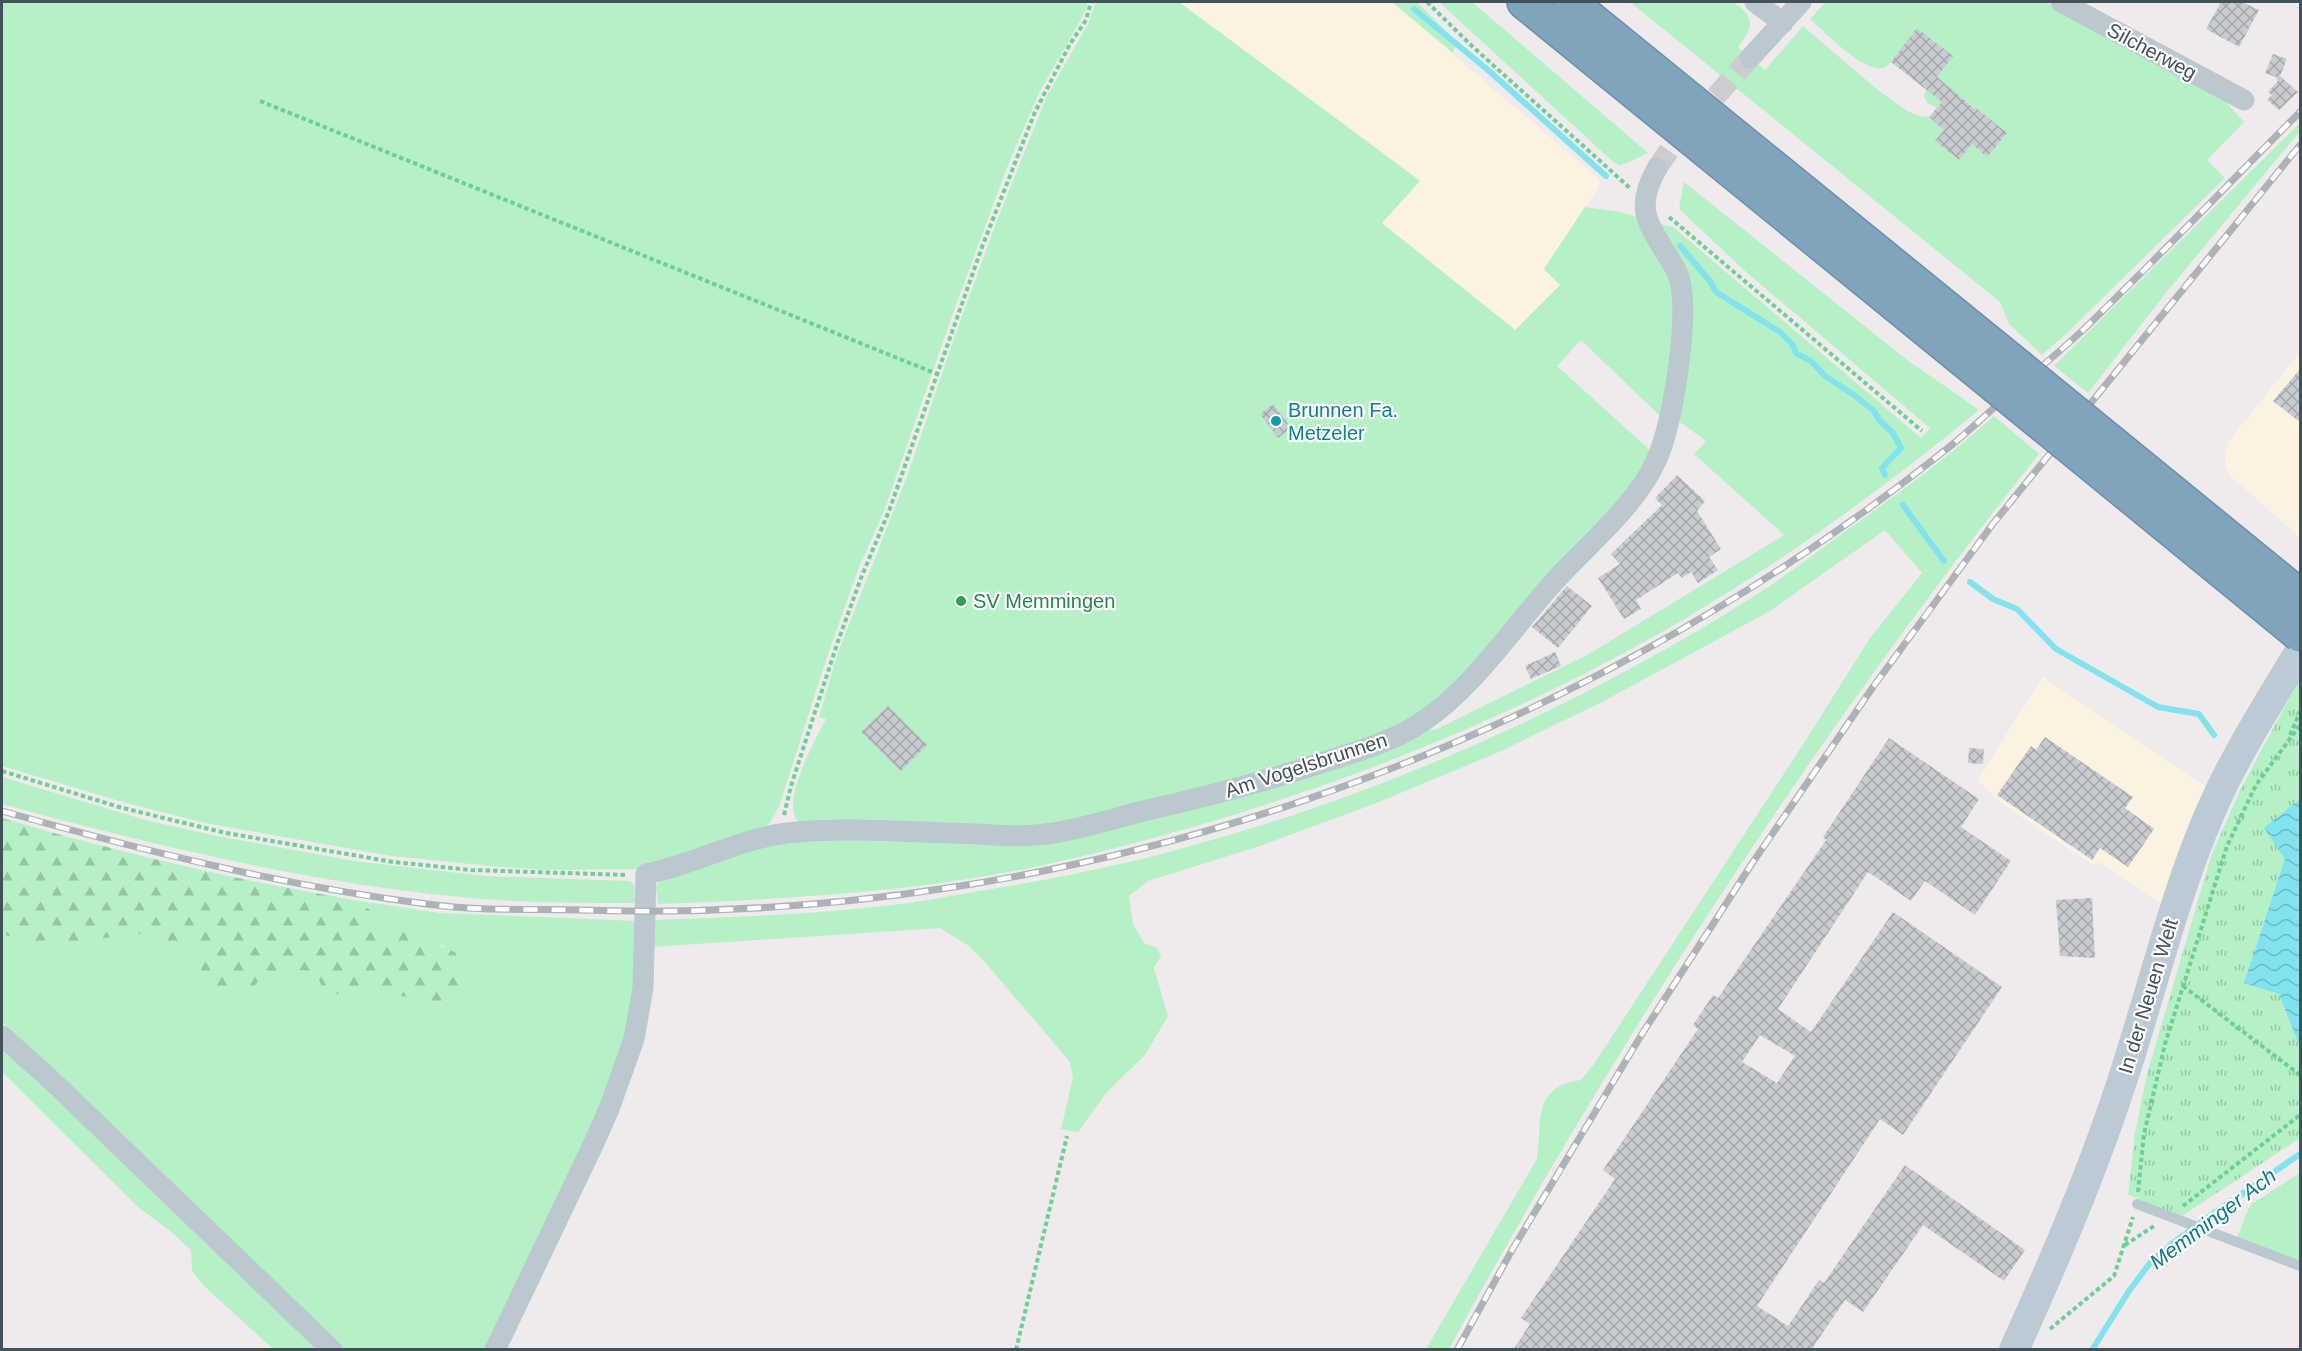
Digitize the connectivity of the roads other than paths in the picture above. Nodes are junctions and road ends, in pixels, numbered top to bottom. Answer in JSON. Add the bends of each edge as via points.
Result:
{"nodes":[{"id":1,"x":1524,"y":2,"type":"edge"},
{"id":2,"x":1570,"y":2,"type":"edge"},
{"id":3,"x":1755,"y":2,"type":"edge"},
{"id":4,"x":1802,"y":2,"type":"edge"},
{"id":5,"x":2061,"y":2,"type":"edge"},
{"id":6,"x":1783,"y":23,"type":"junction"},
{"id":7,"x":1750,"y":58,"type":"tunnel mouth"},
{"id":8,"x":2244,"y":100,"type":"dead end"},
{"id":9,"x":1657,"y":168,"type":"tunnel mouth"},
{"id":10,"x":2006,"y":375,"type":"junction"},
{"id":11,"x":2301,"y":596,"type":"edge"},
{"id":12,"x":2301,"y":635,"type":"edge"},
{"id":13,"x":2301,"y":651,"type":"edge"},
{"id":14,"x":2,"y":1036,"type":"edge"},
{"id":15,"x":2137,"y":1204,"type":"road end"},
{"id":16,"x":2301,"y":1266,"type":"edge"},
{"id":17,"x":332,"y":1350,"type":"edge"},
{"id":18,"x":495,"y":1350,"type":"edge"},
{"id":19,"x":2014,"y":1350,"type":"edge"}],
"edges":[{"from":1,"to":10,"type":"highway"},
{"from":2,"to":10,"type":"highway"},
{"from":3,"to":6,"type":"street"},
{"from":4,"to":6,"type":"street"},
{"from":5,"to":8,"type":"street","name":"Silcherweg"},
{"from":6,"to":7,"type":"street"},
{"from":9,"to":18,"type":"street","name":"Am Vogelsbrunnen","via":[[1644,204],[1648,225],[1677,271],[1681,341],[1675,389],[1655,465],[1619,513],[1475,673],[1423,722],[1397,736],[1295,772],[1057,832],[1024,836],[785,833],[646,874],[643,988],[634,1039],[609,1109]]},
{"from":10,"to":11,"type":"highway","bridge":true},
{"from":10,"to":12,"type":"highway","bridge":true},
{"from":13,"to":19,"type":"street","name":"In der Neuen Welt","via":[[2257,722],[2211,811],[2173,914],[2103,1134]]},
{"from":14,"to":17,"type":"street"},
{"from":15,"to":16,"type":"lane"}]}
